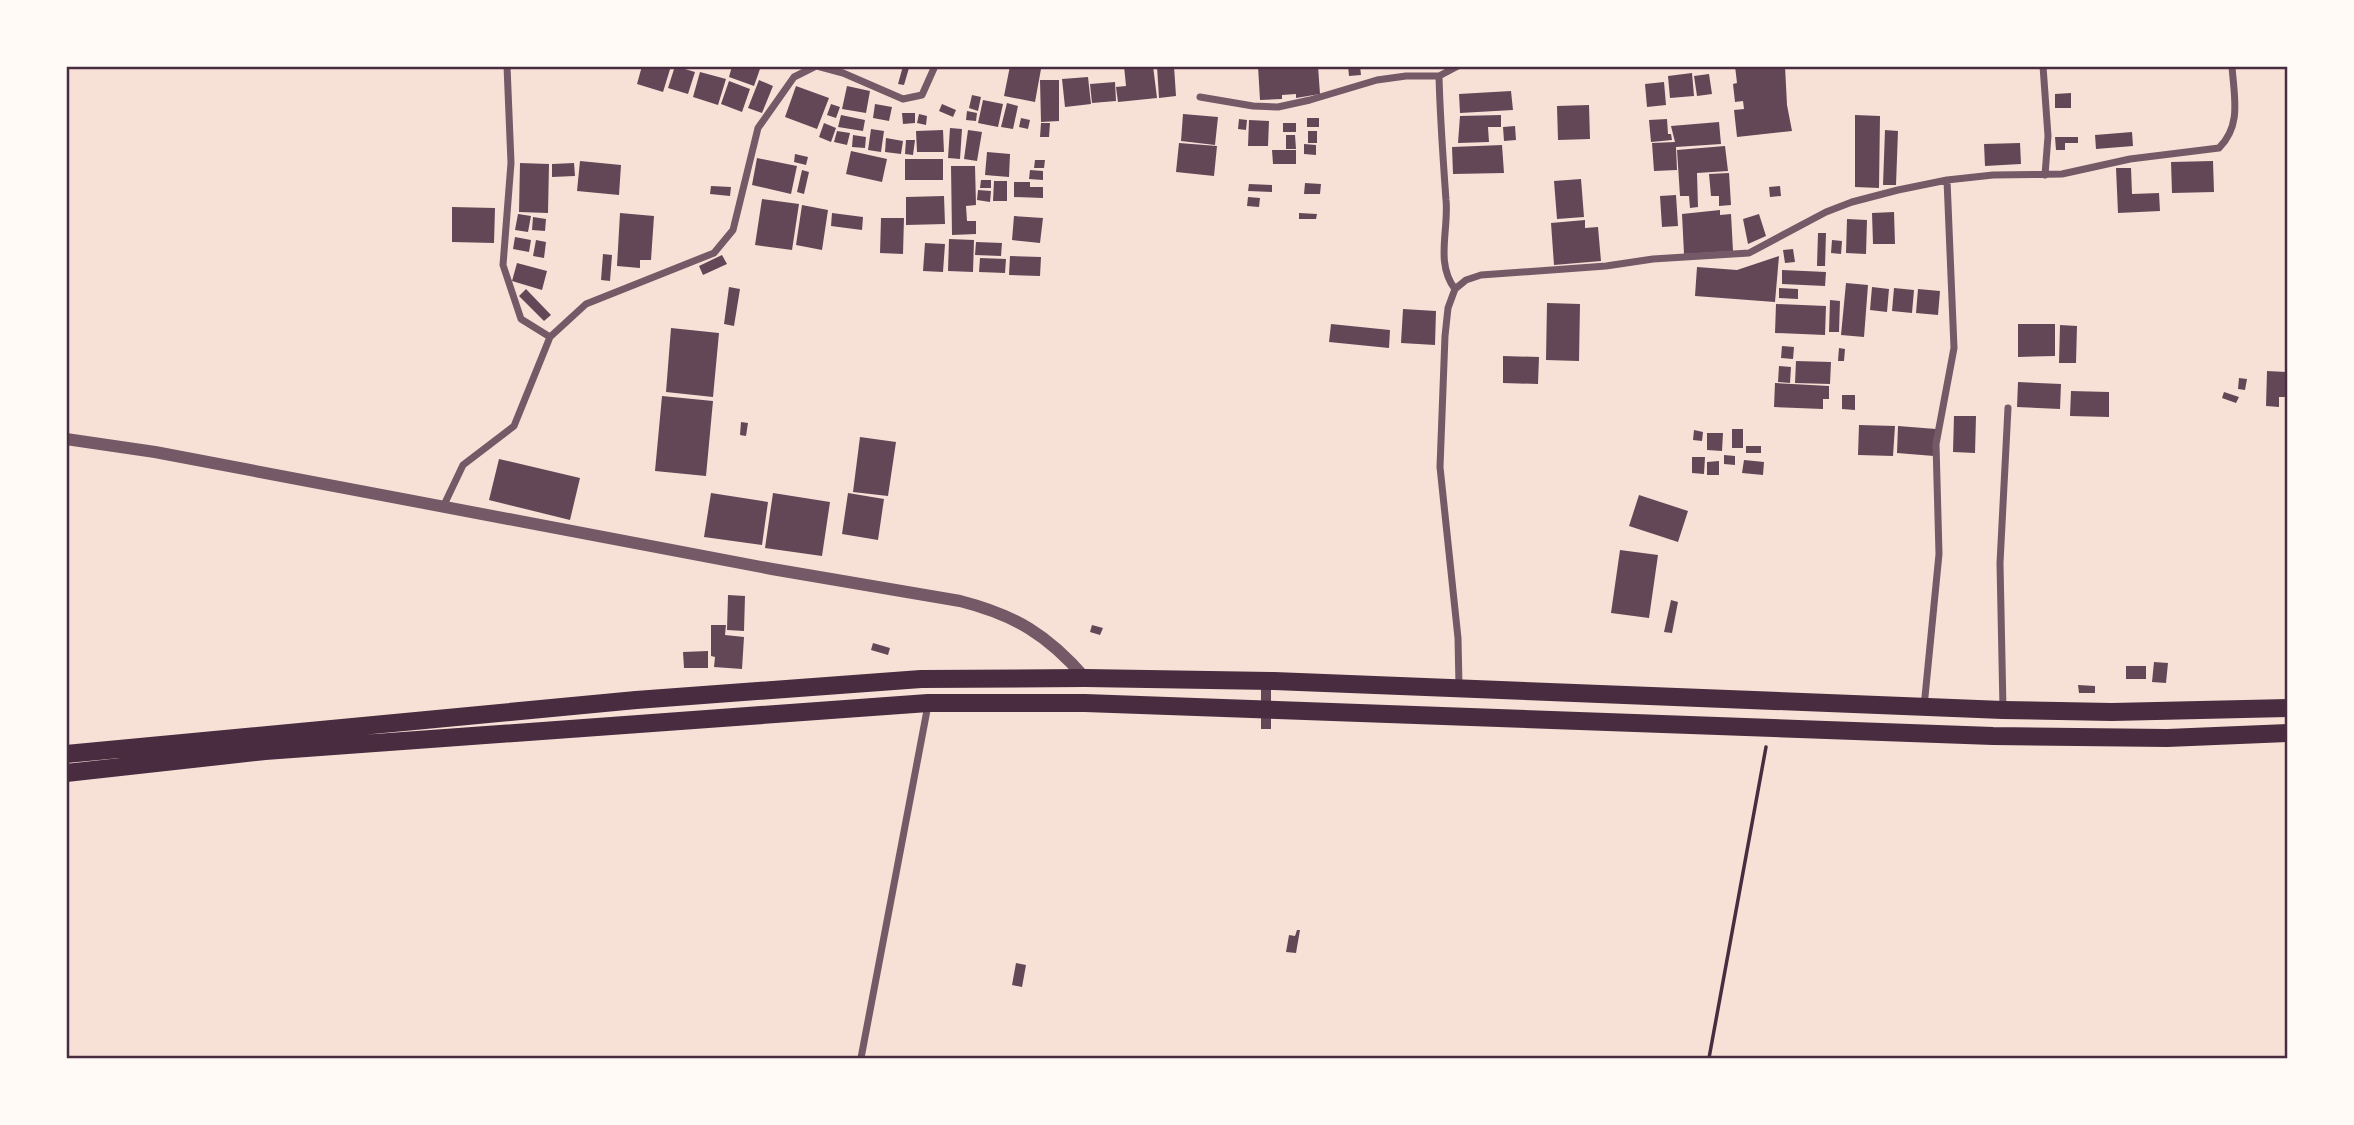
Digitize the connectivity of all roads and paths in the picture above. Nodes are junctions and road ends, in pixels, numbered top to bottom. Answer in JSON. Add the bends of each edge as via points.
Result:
{"nodes":[{"id":1,"x":507,"y":66,"type":"edge"},
{"id":2,"x":816,"y":66,"type":"edge"},
{"id":3,"x":934,"y":66,"type":"edge"},
{"id":4,"x":1458,"y":66,"type":"edge"},
{"id":5,"x":2043,"y":66,"type":"edge"},
{"id":6,"x":2232,"y":66,"type":"edge"},
{"id":7,"x":1440,"y":76,"type":"junction"},
{"id":8,"x":1200,"y":97,"type":"dead end"},
{"id":9,"x":2045,"y":175,"type":"junction"},
{"id":10,"x":1947,"y":180,"type":"junction"},
{"id":11,"x":1455,"y":289,"type":"junction"},
{"id":12,"x":550,"y":337,"type":"junction"},
{"id":13,"x":2008,"y":408,"type":"dead end"},
{"id":14,"x":66,"y":439,"type":"edge"},
{"id":15,"x":443,"y":507,"type":"junction"},
{"id":16,"x":1085,"y":678,"type":"junction"},
{"id":17,"x":1459,"y":687,"type":"junction"},
{"id":18,"x":1641,"y":696,"type":"junction"},
{"id":19,"x":928,"y":703,"type":"junction"},
{"id":20,"x":1085,"y":703,"type":"junction"},
{"id":21,"x":1924,"y":707,"type":"junction"},
{"id":22,"x":2287,"y":708,"type":"edge"},
{"id":23,"x":2222,"y":709,"type":"junction"},
{"id":24,"x":2003,"y":710,"type":"junction"},
{"id":25,"x":2112,"y":712,"type":"junction"},
{"id":26,"x":1640,"y":722,"type":"junction"},
{"id":27,"x":1769,"y":727,"type":"junction"},
{"id":28,"x":2287,"y":733,"type":"edge"},
{"id":29,"x":2221,"y":737,"type":"junction"},
{"id":30,"x":2112,"y":738,"type":"junction"},
{"id":31,"x":66,"y":754,"type":"edge"},
{"id":32,"x":66,"y":773,"type":"edge"},
{"id":33,"x":861,"y":1059,"type":"edge"},
{"id":34,"x":1709,"y":1059,"type":"edge"}],
"edges":[{"from":1,"to":12,"type":"street","via":[[511,163],[503,265],[522,319]]},
{"from":2,"to":3,"type":"street","via":[[903,99],[922,94]]},
{"from":2,"to":12,"type":"street","via":[[794,77],[758,128],[733,230],[714,253],[586,304]]},
{"from":4,"to":7,"type":"street"},
{"from":5,"to":9,"type":"street","via":[[2048,136]]},
{"from":6,"to":9,"type":"street","via":[[2233,131],[2219,148]]},
{"from":7,"to":8,"type":"street","via":[[1377,80],[1278,107]]},
{"from":7,"to":11,"type":"street","via":[[1447,203],[1445,272]]},
{"from":9,"to":10,"type":"street"},
{"from":10,"to":11,"type":"street","via":[[1852,202],[1749,253],[1480,275]]},
{"from":10,"to":21,"type":"street","via":[[1954,348],[1936,444],[1939,554]]},
{"from":11,"to":17,"type":"street","via":[[1445,336],[1440,467]]},
{"from":12,"to":15,"type":"street","via":[[513,426],[463,465]]},
{"from":13,"to":24,"type":"street","via":[[2000,564]]},
{"from":14,"to":15,"type":"street"},
{"from":15,"to":16,"type":"street","via":[[989,608],[1042,636]]},
{"from":16,"to":17,"type":"main road"},
{"from":16,"to":20,"type":"main road"},
{"from":16,"to":31,"type":"main road","via":[[921,679],[732,692]]},
{"from":17,"to":18,"type":"main road"},
{"from":18,"to":21,"type":"main road"},
{"from":18,"to":26,"type":"main road"},
{"from":19,"to":20,"type":"main road"},
{"from":19,"to":32,"type":"main road","via":[[292,749]]},
{"from":19,"to":33,"type":"street"},
{"from":20,"to":26,"type":"main road"},
{"from":21,"to":24,"type":"main road"},
{"from":22,"to":23,"type":"main road"},
{"from":23,"to":25,"type":"main road"},
{"from":23,"to":29,"type":"main road","via":[[2225,726]]},
{"from":24,"to":25,"type":"main road"},
{"from":25,"to":30,"type":"main road","via":[[2106,725]]},
{"from":26,"to":27,"type":"main road"},
{"from":27,"to":30,"type":"main road"},
{"from":27,"to":34,"type":"path"},
{"from":28,"to":29,"type":"main road"},
{"from":29,"to":30,"type":"main road"}]}
